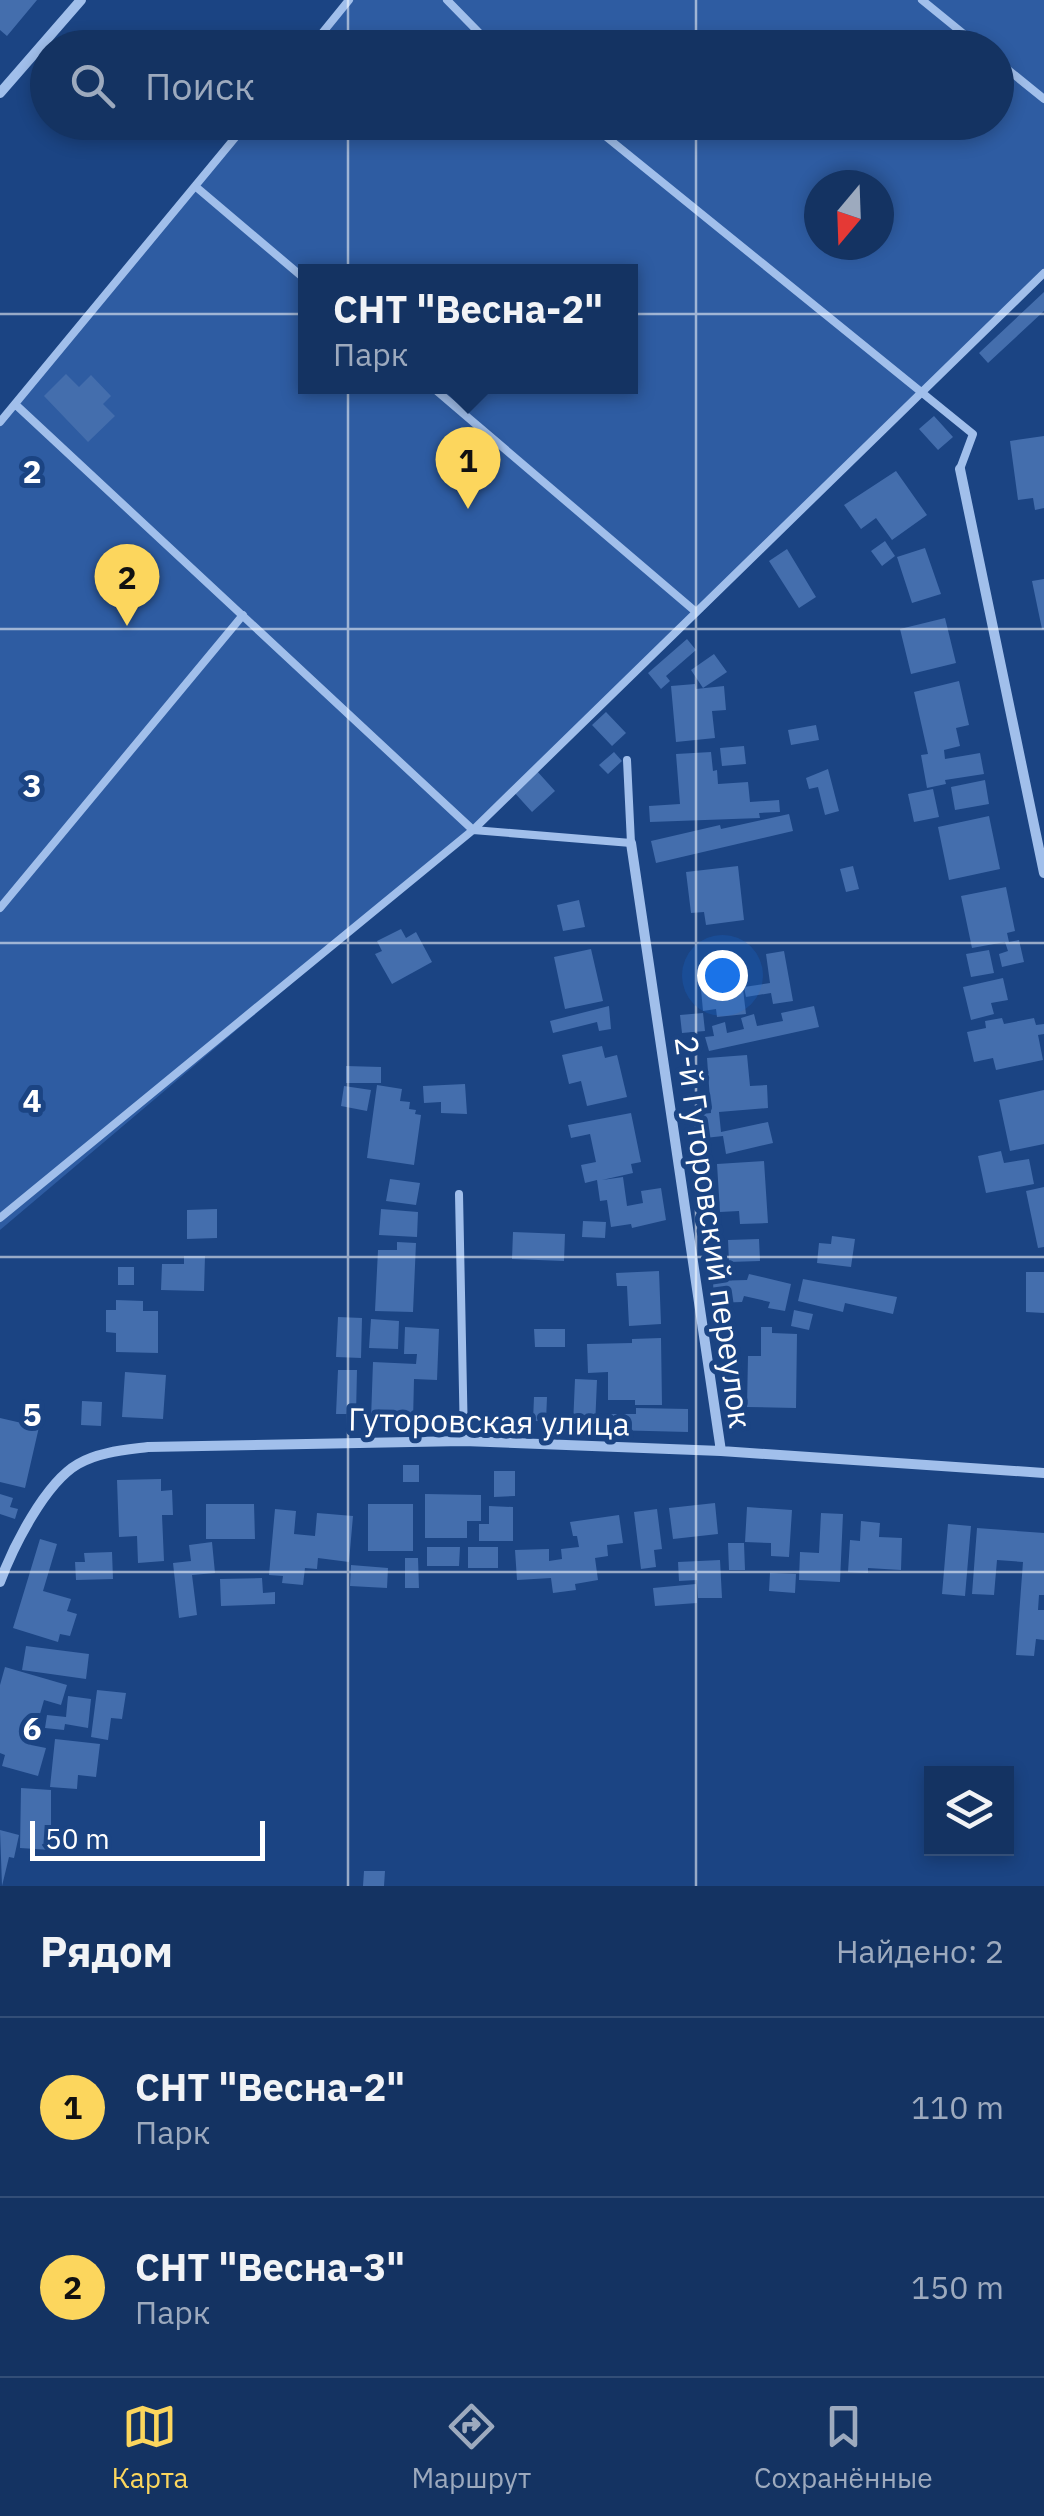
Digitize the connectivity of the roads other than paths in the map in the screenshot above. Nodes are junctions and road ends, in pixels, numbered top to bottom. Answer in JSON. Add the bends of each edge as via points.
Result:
{"nodes":[{"id":1,"x":81,"y":0,"type":"edge"},
{"id":2,"x":349,"y":0,"type":"edge"},
{"id":3,"x":448,"y":0,"type":"edge"},
{"id":4,"x":922,"y":0,"type":"edge"},
{"id":5,"x":55,"y":30,"type":"edge"},
{"id":6,"x":325,"y":30,"type":"edge"},
{"id":7,"x":477,"y":30,"type":"edge"},
{"id":8,"x":959,"y":30,"type":"edge"},
{"id":9,"x":30,"y":59,"type":"edge"},
{"id":10,"x":1014,"y":75,"type":"edge"},
{"id":11,"x":0,"y":93,"type":"edge"},
{"id":12,"x":1044,"y":99,"type":"edge"},
{"id":13,"x":233,"y":140,"type":"edge"},
{"id":14,"x":610,"y":140,"type":"edge"},
{"id":15,"x":196,"y":186,"type":"junction"},
{"id":16,"x":298,"y":273,"type":"edge"},
{"id":17,"x":1044,"y":273,"type":"edge"},
{"id":18,"x":922,"y":392,"type":"junction"},
{"id":19,"x":440,"y":394,"type":"edge"},
{"id":20,"x":15,"y":404,"type":"junction"},
{"id":21,"x":0,"y":422,"type":"edge"},
{"id":22,"x":960,"y":470,"type":"joint"},
{"id":23,"x":696,"y":612,"type":"junction"},
{"id":24,"x":243,"y":614,"type":"junction"},
{"id":25,"x":627,"y":760,"type":"dead end"},
{"id":26,"x":473,"y":830,"type":"junction"},
{"id":27,"x":631,"y":843,"type":"junction"},
{"id":28,"x":1044,"y":872,"type":"edge"},
{"id":29,"x":0,"y":908,"type":"edge"},
{"id":30,"x":458,"y":1194,"type":"dead end"},
{"id":31,"x":0,"y":1218,"type":"edge"},
{"id":32,"x":464,"y":1442,"type":"junction"},
{"id":33,"x":721,"y":1451,"type":"junction"},
{"id":34,"x":1044,"y":1473,"type":"edge"},
{"id":35,"x":0,"y":1582,"type":"edge"}],
"edges":[{"from":1,"to":5,"type":"street"},
{"from":2,"to":6,"type":"lane"},
{"from":3,"to":7,"type":"lane"},
{"from":4,"to":8,"type":"lane"},
{"from":9,"to":11,"type":"street"},
{"from":10,"to":12,"type":"lane"},
{"from":13,"to":15,"type":"lane"},
{"from":14,"to":18,"type":"lane"},
{"from":15,"to":16,"type":"lane"},
{"from":15,"to":20,"type":"lane"},
{"from":17,"to":18,"type":"lane"},
{"from":18,"to":22,"type":"lane","via":[[973,434]]},
{"from":18,"to":23,"type":"lane"},
{"from":19,"to":23,"type":"lane"},
{"from":20,"to":21,"type":"lane"},
{"from":20,"to":24,"type":"lane"},
{"from":22,"to":28,"type":"street"},
{"from":23,"to":26,"type":"lane"},
{"from":24,"to":26,"type":"lane"},
{"from":24,"to":29,"type":"lane"},
{"from":25,"to":27,"type":"lane"},
{"from":26,"to":27,"type":"lane"},
{"from":26,"to":31,"type":"lane"},
{"from":27,"to":33,"type":"street","name":"2-й Гуторовский переулок"},
{"from":30,"to":32,"type":"lane"},
{"from":32,"to":33,"type":"street","name":"Гуторовская улица"},
{"from":32,"to":35,"type":"street","name":"Гуторовская улица","via":[[108,1453],[77,1464],[54,1486]]},
{"from":33,"to":34,"type":"street","name":"Гуторовская улица"}]}
